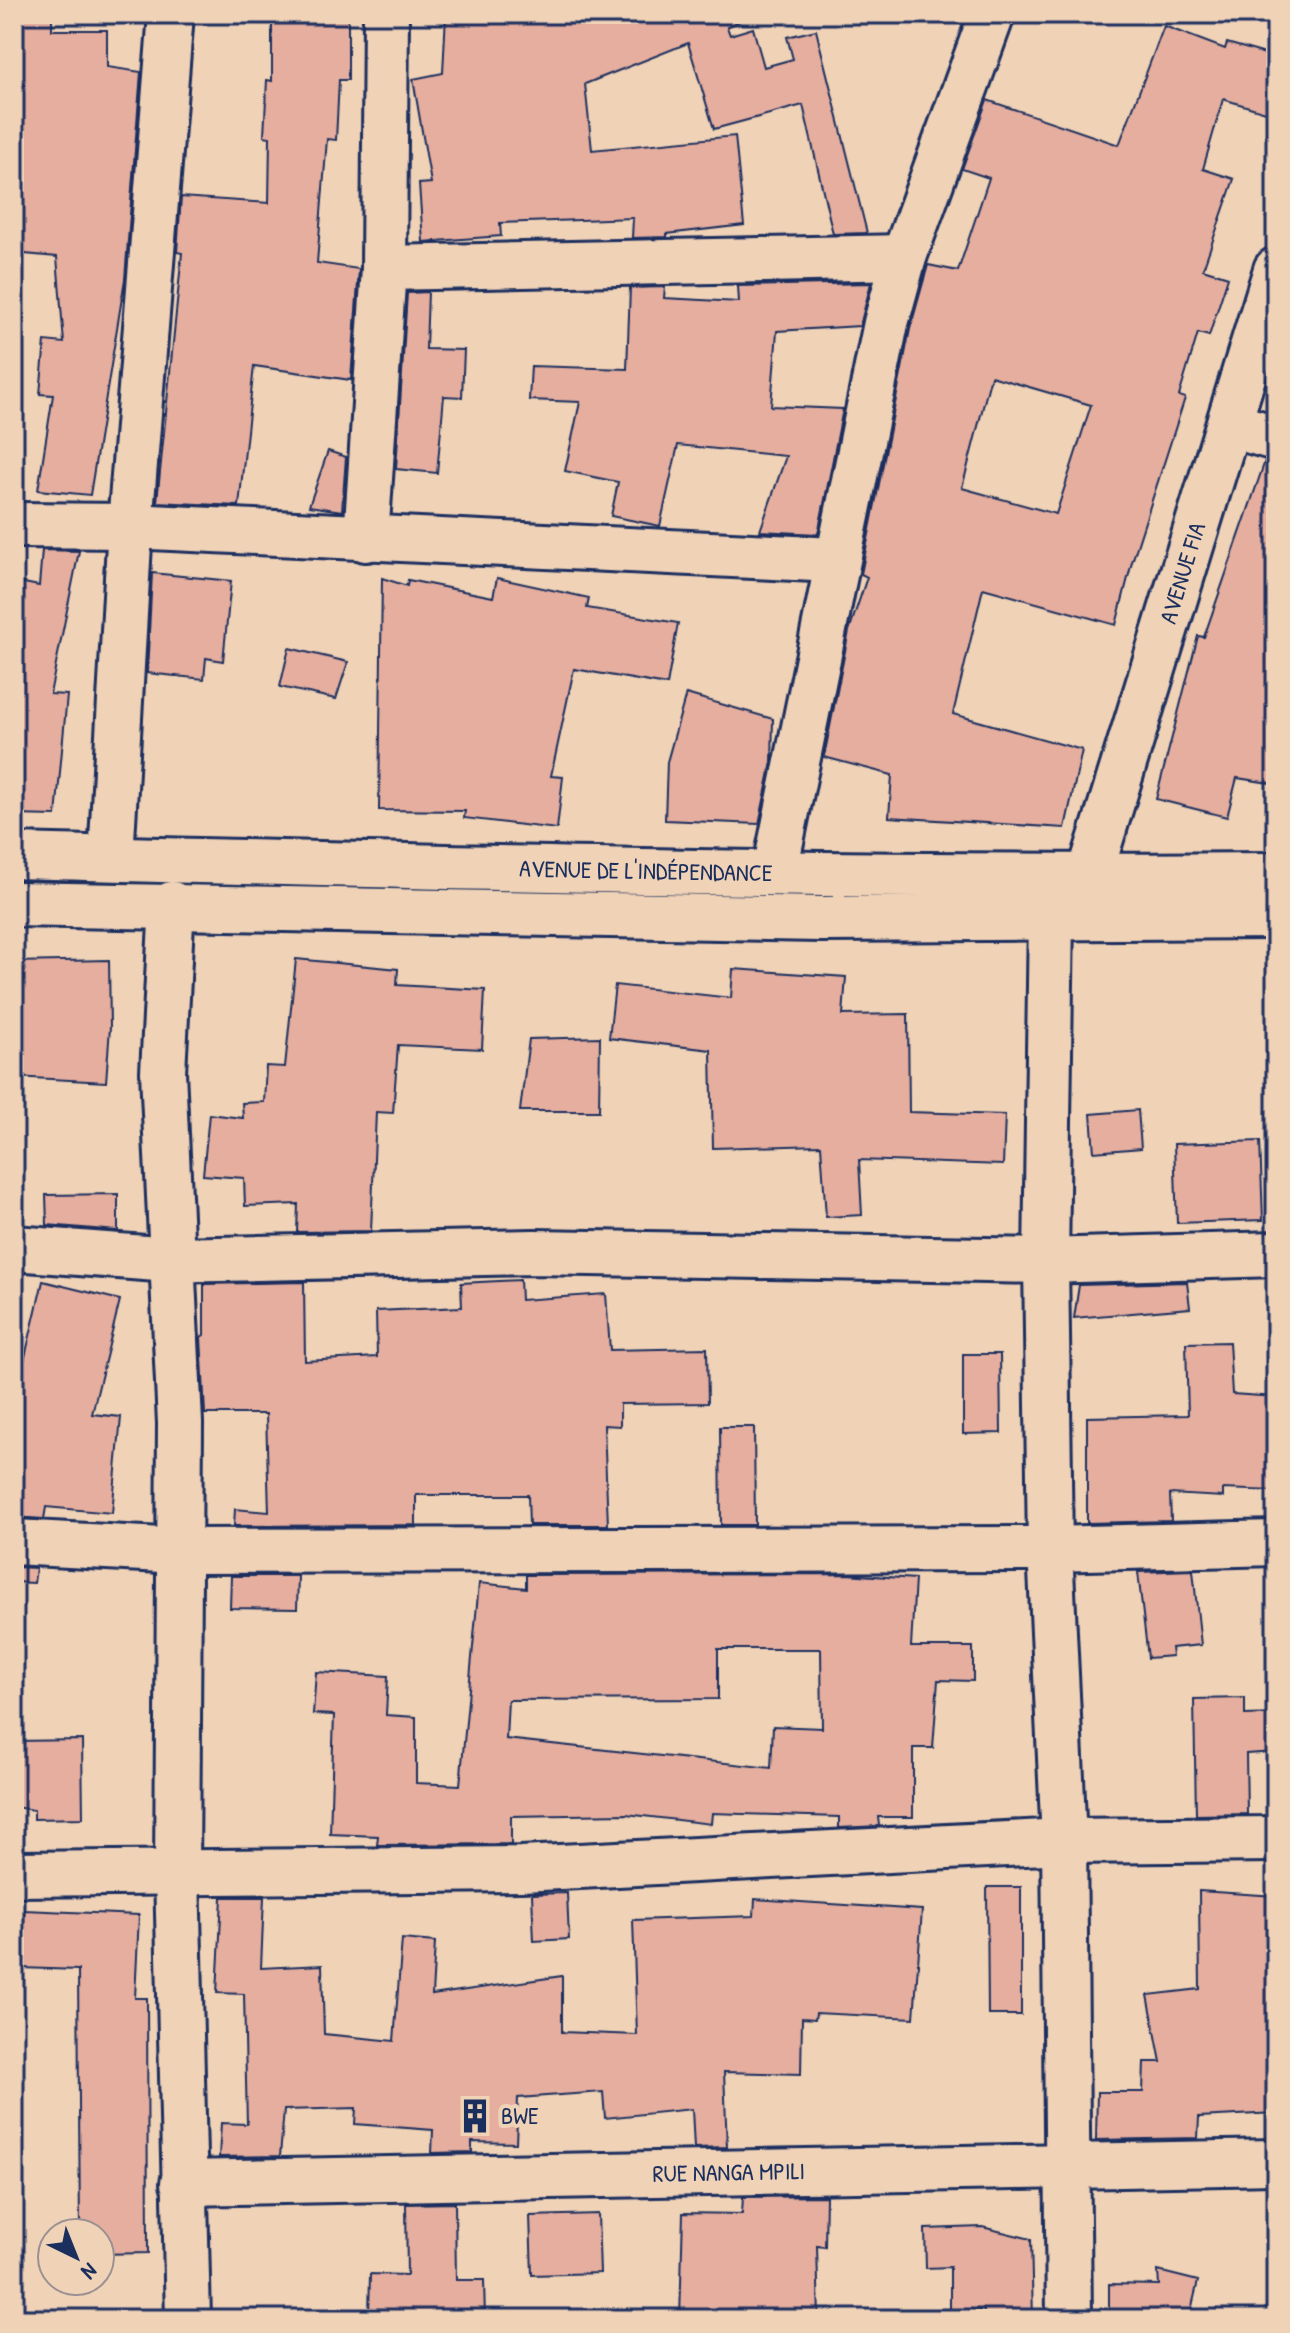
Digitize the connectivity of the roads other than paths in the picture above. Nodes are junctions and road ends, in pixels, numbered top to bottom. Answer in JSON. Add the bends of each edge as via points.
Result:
{"nodes":[{"id":1,"x":171,"y":14,"type":"edge"},
{"id":2,"x":386,"y":14,"type":"edge"},
{"id":3,"x":992,"y":14,"type":"edge"},
{"id":4,"x":904,"y":257,"type":"junction"},
{"id":5,"x":384,"y":268,"type":"junction"},
{"id":6,"x":1276,"y":270,"type":"edge"},
{"id":7,"x":1230,"y":425,"type":"junction"},
{"id":8,"x":1276,"y":438,"type":"edge"},
{"id":9,"x":14,"y":525,"type":"edge"},
{"id":10,"x":130,"y":526,"type":"junction"},
{"id":11,"x":366,"y":539,"type":"junction"},
{"id":12,"x":835,"y":560,"type":"junction"},
{"id":13,"x":14,"y":856,"type":"edge"},
{"id":14,"x":111,"y":858,"type":"junction"},
{"id":15,"x":775,"y":871,"type":"junction"},
{"id":16,"x":1276,"y":875,"type":"edge"},
{"id":17,"x":1089,"y":877,"type":"junction"},
{"id":18,"x":14,"y":904,"type":"edge"},
{"id":19,"x":172,"y":904,"type":"junction"},
{"id":20,"x":1051,"y":915,"type":"junction"},
{"id":21,"x":1276,"y":916,"type":"edge"},
{"id":22,"x":14,"y":1248,"type":"edge"},
{"id":23,"x":1276,"y":1254,"type":"edge"},
{"id":24,"x":171,"y":1260,"type":"junction"},
{"id":25,"x":1046,"y":1261,"type":"junction"},
{"id":26,"x":14,"y":1542,"type":"edge"},
{"id":27,"x":1276,"y":1543,"type":"edge"},
{"id":28,"x":1050,"y":1549,"type":"junction"},
{"id":29,"x":181,"y":1551,"type":"junction"},
{"id":30,"x":1276,"y":1839,"type":"edge"},
{"id":31,"x":1064,"y":1841,"type":"junction"},
{"id":32,"x":177,"y":1873,"type":"junction"},
{"id":33,"x":14,"y":1874,"type":"edge"},
{"id":34,"x":1276,"y":2162,"type":"edge"},
{"id":35,"x":1068,"y":2167,"type":"junction"},
{"id":36,"x":183,"y":2183,"type":"junction"},
{"id":37,"x":188,"y":2319,"type":"edge"},
{"id":38,"x":1069,"y":2319,"type":"edge"}],
"edges":[{"from":1,"to":10,"type":"street"},
{"from":2,"to":5,"type":"street"},
{"from":3,"to":4,"type":"street"},
{"from":4,"to":5,"type":"street"},
{"from":4,"to":12,"type":"street"},
{"from":5,"to":11,"type":"street"},
{"from":6,"to":7,"type":"street","name":"AVENUE FIA"},
{"from":7,"to":8,"type":"street"},
{"from":7,"to":17,"type":"street","name":"AVENUE FIA"},
{"from":9,"to":10,"type":"street"},
{"from":10,"to":11,"type":"street"},
{"from":10,"to":14,"type":"street"},
{"from":11,"to":12,"type":"street"},
{"from":12,"to":15,"type":"street"},
{"from":13,"to":14,"type":"street","name":"AVENUE DE L'INDÉPENDANCE"},
{"from":14,"to":15,"type":"street","name":"AVENUE DE L'INDÉPENDANCE"},
{"from":15,"to":17,"type":"street","name":"AVENUE DE L'INDÉPENDANCE"},
{"from":16,"to":17,"type":"street","name":"AVENUE DE L'INDÉPENDANCE"},
{"from":18,"to":19,"type":"street","name":"AVENUE DE L'INDÉPENDANCE"},
{"from":19,"to":20,"type":"street","name":"AVENUE DE L'INDÉPENDANCE","via":[[821,919]]},
{"from":19,"to":24,"type":"street","via":[[163,1072]]},
{"from":20,"to":21,"type":"street","name":"AVENUE DE L'INDÉPENDANCE"},
{"from":20,"to":25,"type":"street"},
{"from":22,"to":24,"type":"street"},
{"from":23,"to":25,"type":"street"},
{"from":24,"to":25,"type":"street","via":[[534,1252]]},
{"from":24,"to":29,"type":"street"},
{"from":25,"to":28,"type":"street"},
{"from":26,"to":29,"type":"street"},
{"from":27,"to":28,"type":"street"},
{"from":28,"to":29,"type":"street"},
{"from":28,"to":31,"type":"street"},
{"from":29,"to":32,"type":"street"},
{"from":30,"to":31,"type":"street"},
{"from":31,"to":32,"type":"street","via":[[521,1869]]},
{"from":31,"to":35,"type":"street"},
{"from":32,"to":33,"type":"street"},
{"from":32,"to":36,"type":"street"},
{"from":34,"to":35,"type":"street","name":"RUE NANGA MPILI"},
{"from":35,"to":36,"type":"street","name":"RUE NANGA MPILI"},
{"from":35,"to":38,"type":"street"},
{"from":36,"to":37,"type":"street"}]}
